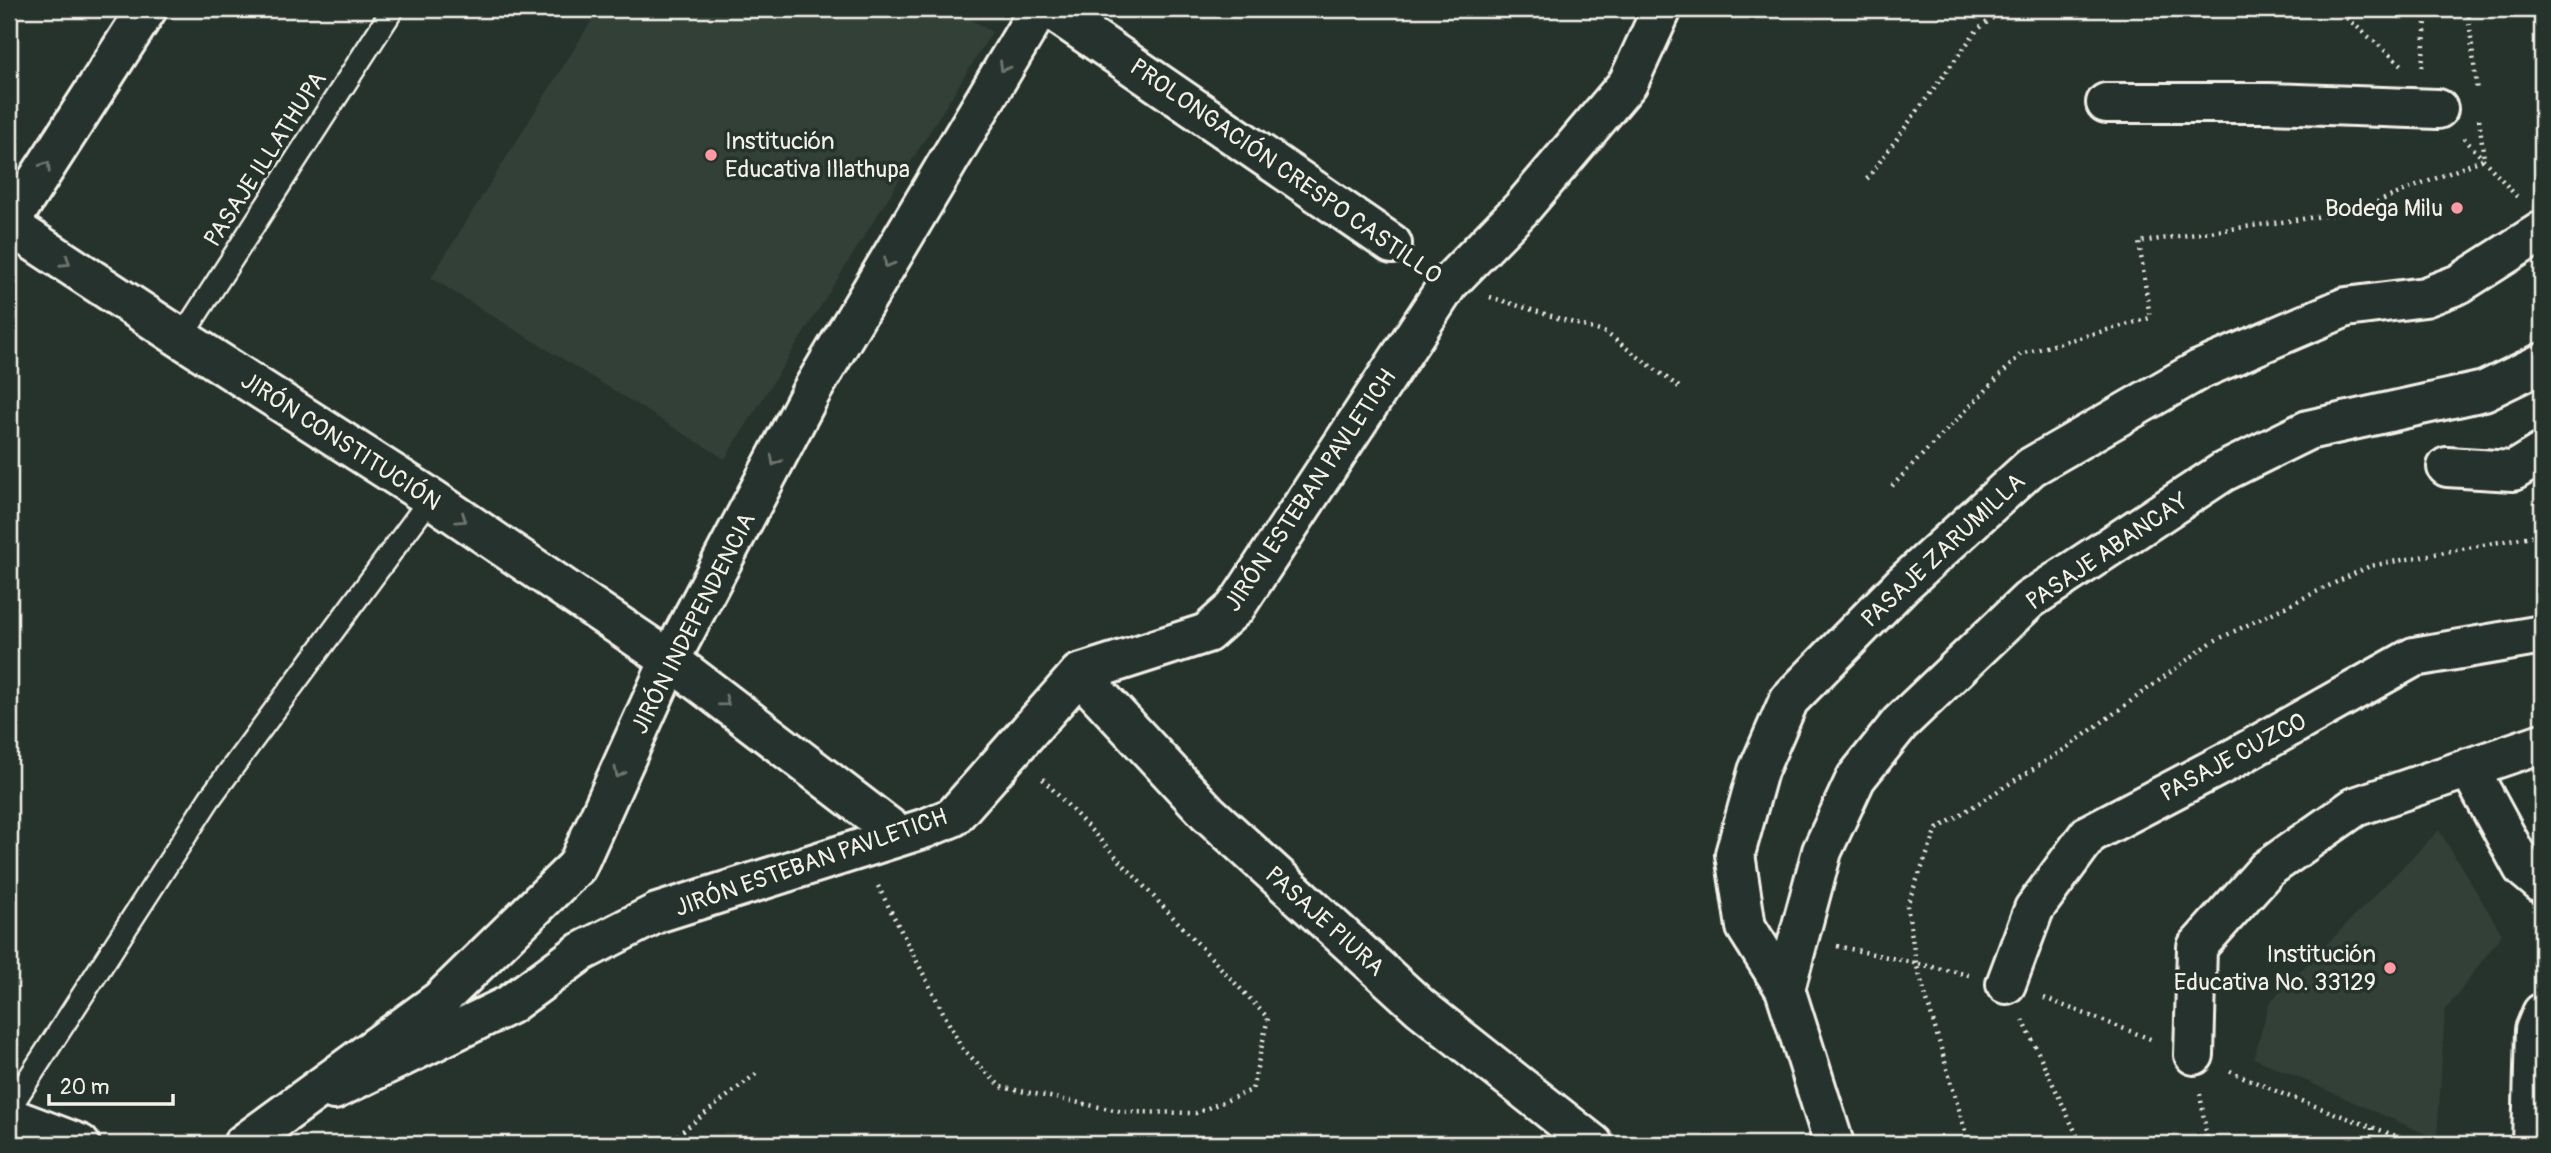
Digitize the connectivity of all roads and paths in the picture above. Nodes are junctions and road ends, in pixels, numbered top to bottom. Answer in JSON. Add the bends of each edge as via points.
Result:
{"nodes":[{"id":1,"x":147,"y":9,"type":"edge"},
{"id":2,"x":393,"y":9,"type":"edge"},
{"id":3,"x":1039,"y":9,"type":"edge"},
{"id":4,"x":1050,"y":9,"type":"edge"},
{"id":5,"x":1662,"y":9,"type":"edge"},
{"id":6,"x":2004,"y":9,"type":"edge"},
{"id":7,"x":2427,"y":9,"type":"edge"},
{"id":8,"x":2468,"y":9,"type":"edge"},
{"id":9,"x":2422,"y":70,"type":"dead end"},
{"id":10,"x":2106,"y":103,"type":"dead end"},
{"id":11,"x":2478,"y":104,"type":"dead end"},
{"id":12,"x":2438,"y":109,"type":"dead end"},
{"id":13,"x":2479,"y":118,"type":"dead end"},
{"id":14,"x":1867,"y":180,"type":"dead end"},
{"id":15,"x":9,"y":224,"type":"edge"},
{"id":16,"x":2542,"y":231,"type":"edge"},
{"id":17,"x":1392,"y":244,"type":"dead end"},
{"id":18,"x":1448,"y":284,"type":"junction"},
{"id":19,"x":181,"y":338,"type":"junction"},
{"id":20,"x":2542,"y":363,"type":"edge"},
{"id":21,"x":1679,"y":387,"type":"dead end"},
{"id":22,"x":2542,"y":453,"type":"edge"},
{"id":23,"x":2447,"y":467,"type":"dead end"},
{"id":24,"x":1892,"y":486,"type":"dead end"},
{"id":25,"x":431,"y":498,"type":"junction"},
{"id":26,"x":2542,"y":635,"type":"edge"},
{"id":27,"x":670,"y":660,"type":"junction"},
{"id":28,"x":1079,"y":674,"type":"junction"},
{"id":29,"x":2542,"y":743,"type":"edge"},
{"id":30,"x":1013,"y":749,"type":"junction"},
{"id":31,"x":2469,"y":768,"type":"junction"},
{"id":32,"x":899,"y":835,"type":"junction"},
{"id":33,"x":858,"y":848,"type":"junction"},
{"id":34,"x":2542,"y":884,"type":"edge"},
{"id":35,"x":1797,"y":937,"type":"junction"},
{"id":36,"x":2006,"y":984,"type":"junction"},
{"id":37,"x":1784,"y":989,"type":"junction"},
{"id":38,"x":2542,"y":1013,"type":"edge"},
{"id":39,"x":2194,"y":1055,"type":"junction"},
{"id":40,"x":757,"y":1073,"type":"dead end"},
{"id":41,"x":9,"y":1109,"type":"edge"},
{"id":42,"x":291,"y":1111,"type":"junction"},
{"id":43,"x":9,"y":1117,"type":"edge"},
{"id":44,"x":2372,"y":1126,"type":"junction"},
{"id":45,"x":80,"y":1144,"type":"edge"},
{"id":46,"x":243,"y":1144,"type":"edge"},
{"id":47,"x":666,"y":1144,"type":"edge"},
{"id":48,"x":1593,"y":1144,"type":"edge"},
{"id":49,"x":1834,"y":1144,"type":"edge"},
{"id":50,"x":2081,"y":1144,"type":"edge"},
{"id":51,"x":2208,"y":1144,"type":"edge"},
{"id":52,"x":2372,"y":1144,"type":"edge"},
{"id":53,"x":2418,"y":1144,"type":"edge"},
{"id":54,"x":2532,"y":1144,"type":"edge"}],
"edges":[{"from":15,"to":1,"type":"street","one_way":true},
{"from":2,"to":19,"type":"lane","name":"PASAJE ILLATHUPA"},
{"from":3,"to":27,"type":"street","name":"JIRÓN INDEPENDENCIA","one_way":true,"via":[[811,392]]},
{"from":4,"to":17,"type":"street","name":"PROLONGACIÓN CRESPO CASTILLO"},
{"from":5,"to":18,"type":"street","name":"JIRÓN ESTEBAN PAVLETICH","via":[[1628,83],[1522,208]]},
{"from":6,"to":14,"type":"path","via":[[1977,30]]},
{"from":7,"to":9,"type":"path"},
{"from":8,"to":11,"type":"path"},
{"from":10,"to":12,"type":"street"},
{"from":13,"to":24,"type":"path","via":[[2484,159],[2351,212],[2138,242],[2150,318],[2021,354]]},
{"from":15,"to":19,"type":"street","name":"JIRÓN CONSTITUCIÓN","one_way":true},
{"from":16,"to":37,"type":"street","name":"PASAJE ZARUMILLA","via":[[2459,284],[2426,297],[2346,307],[2199,370],[2031,467],[1903,584],[1789,700],[1758,771],[1735,854],[1745,928]]},
{"from":18,"to":21,"type":"path","name":"PROLONGACIÓN CRESPO CASTILLO","via":[[1606,333]]},
{"from":18,"to":28,"type":"street","name":"JIRÓN ESTEBAN PAVLETICH","via":[[1235,608],[1207,633]]},
{"from":19,"to":25,"type":"street","name":"JIRÓN CONSTITUCIÓN"},
{"from":20,"to":35,"type":"street","name":"PASAJE ABANCAY","via":[[2484,391],[2308,430],[2224,472],[2029,600],[1900,723],[1856,778],[1822,852]]},
{"from":22,"to":23,"type":"street","via":[[2513,471]]},
{"from":25,"to":27,"type":"street","name":"JIRÓN CONSTITUCIÓN","one_way":true},
{"from":25,"to":41,"type":"lane","via":[[210,798]]},
{"from":26,"to":36,"type":"street","name":"PASAJE CUZCO","via":[[2414,657],[2089,834],[2034,909]]},
{"from":27,"to":32,"type":"street","name":"JIRÓN CONSTITUCIÓN","one_way":true},
{"from":27,"to":42,"type":"street","name":"JIRÓN INDEPENDENCIA","one_way":true,"via":[[577,866],[440,1000]]},
{"from":28,"to":30,"type":"street","name":"JIRÓN ESTEBAN PAVLETICH"},
{"from":28,"to":48,"type":"street","name":"PASAJE PIURA","via":[[1208,814],[1420,1007]]},
{"from":29,"to":31,"type":"street"},
{"from":30,"to":32,"type":"street","name":"JIRÓN ESTEBAN PAVLETICH","via":[[953,817]]},
{"from":30,"to":33,"type":"path","via":[[1268,1018],[1252,1090],[1196,1112],[1148,1112],[1112,1110],[1001,1087],[961,1047]]},
{"from":31,"to":34,"type":"street","via":[[2524,868]]},
{"from":31,"to":39,"type":"street","via":[[2355,807],[2267,869],[2197,947]]},
{"from":32,"to":33,"type":"street","name":"JIRÓN ESTEBAN PAVLETICH"},
{"from":33,"to":42,"type":"street","name":"JIRÓN ESTEBAN PAVLETICH","via":[[657,913],[581,952],[509,1005]]},
{"from":35,"to":36,"type":"path"},
{"from":35,"to":37,"type":"street","name":"PASAJE ABANCAY"},
{"from":36,"to":39,"type":"path"},
{"from":36,"to":50,"type":"path"},
{"from":37,"to":49,"type":"street","name":"PASAJE ZARUMILLA"},
{"from":38,"to":54,"type":"street","via":[[2535,1030]]},
{"from":39,"to":44,"type":"path"},
{"from":39,"to":51,"type":"path"},
{"from":40,"to":47,"type":"path"},
{"from":42,"to":46,"type":"street","name":"JIRÓN INDEPENDENCIA"},
{"from":43,"to":45,"type":"street"},
{"from":44,"to":52,"type":"path"},
{"from":44,"to":53,"type":"path"}]}
